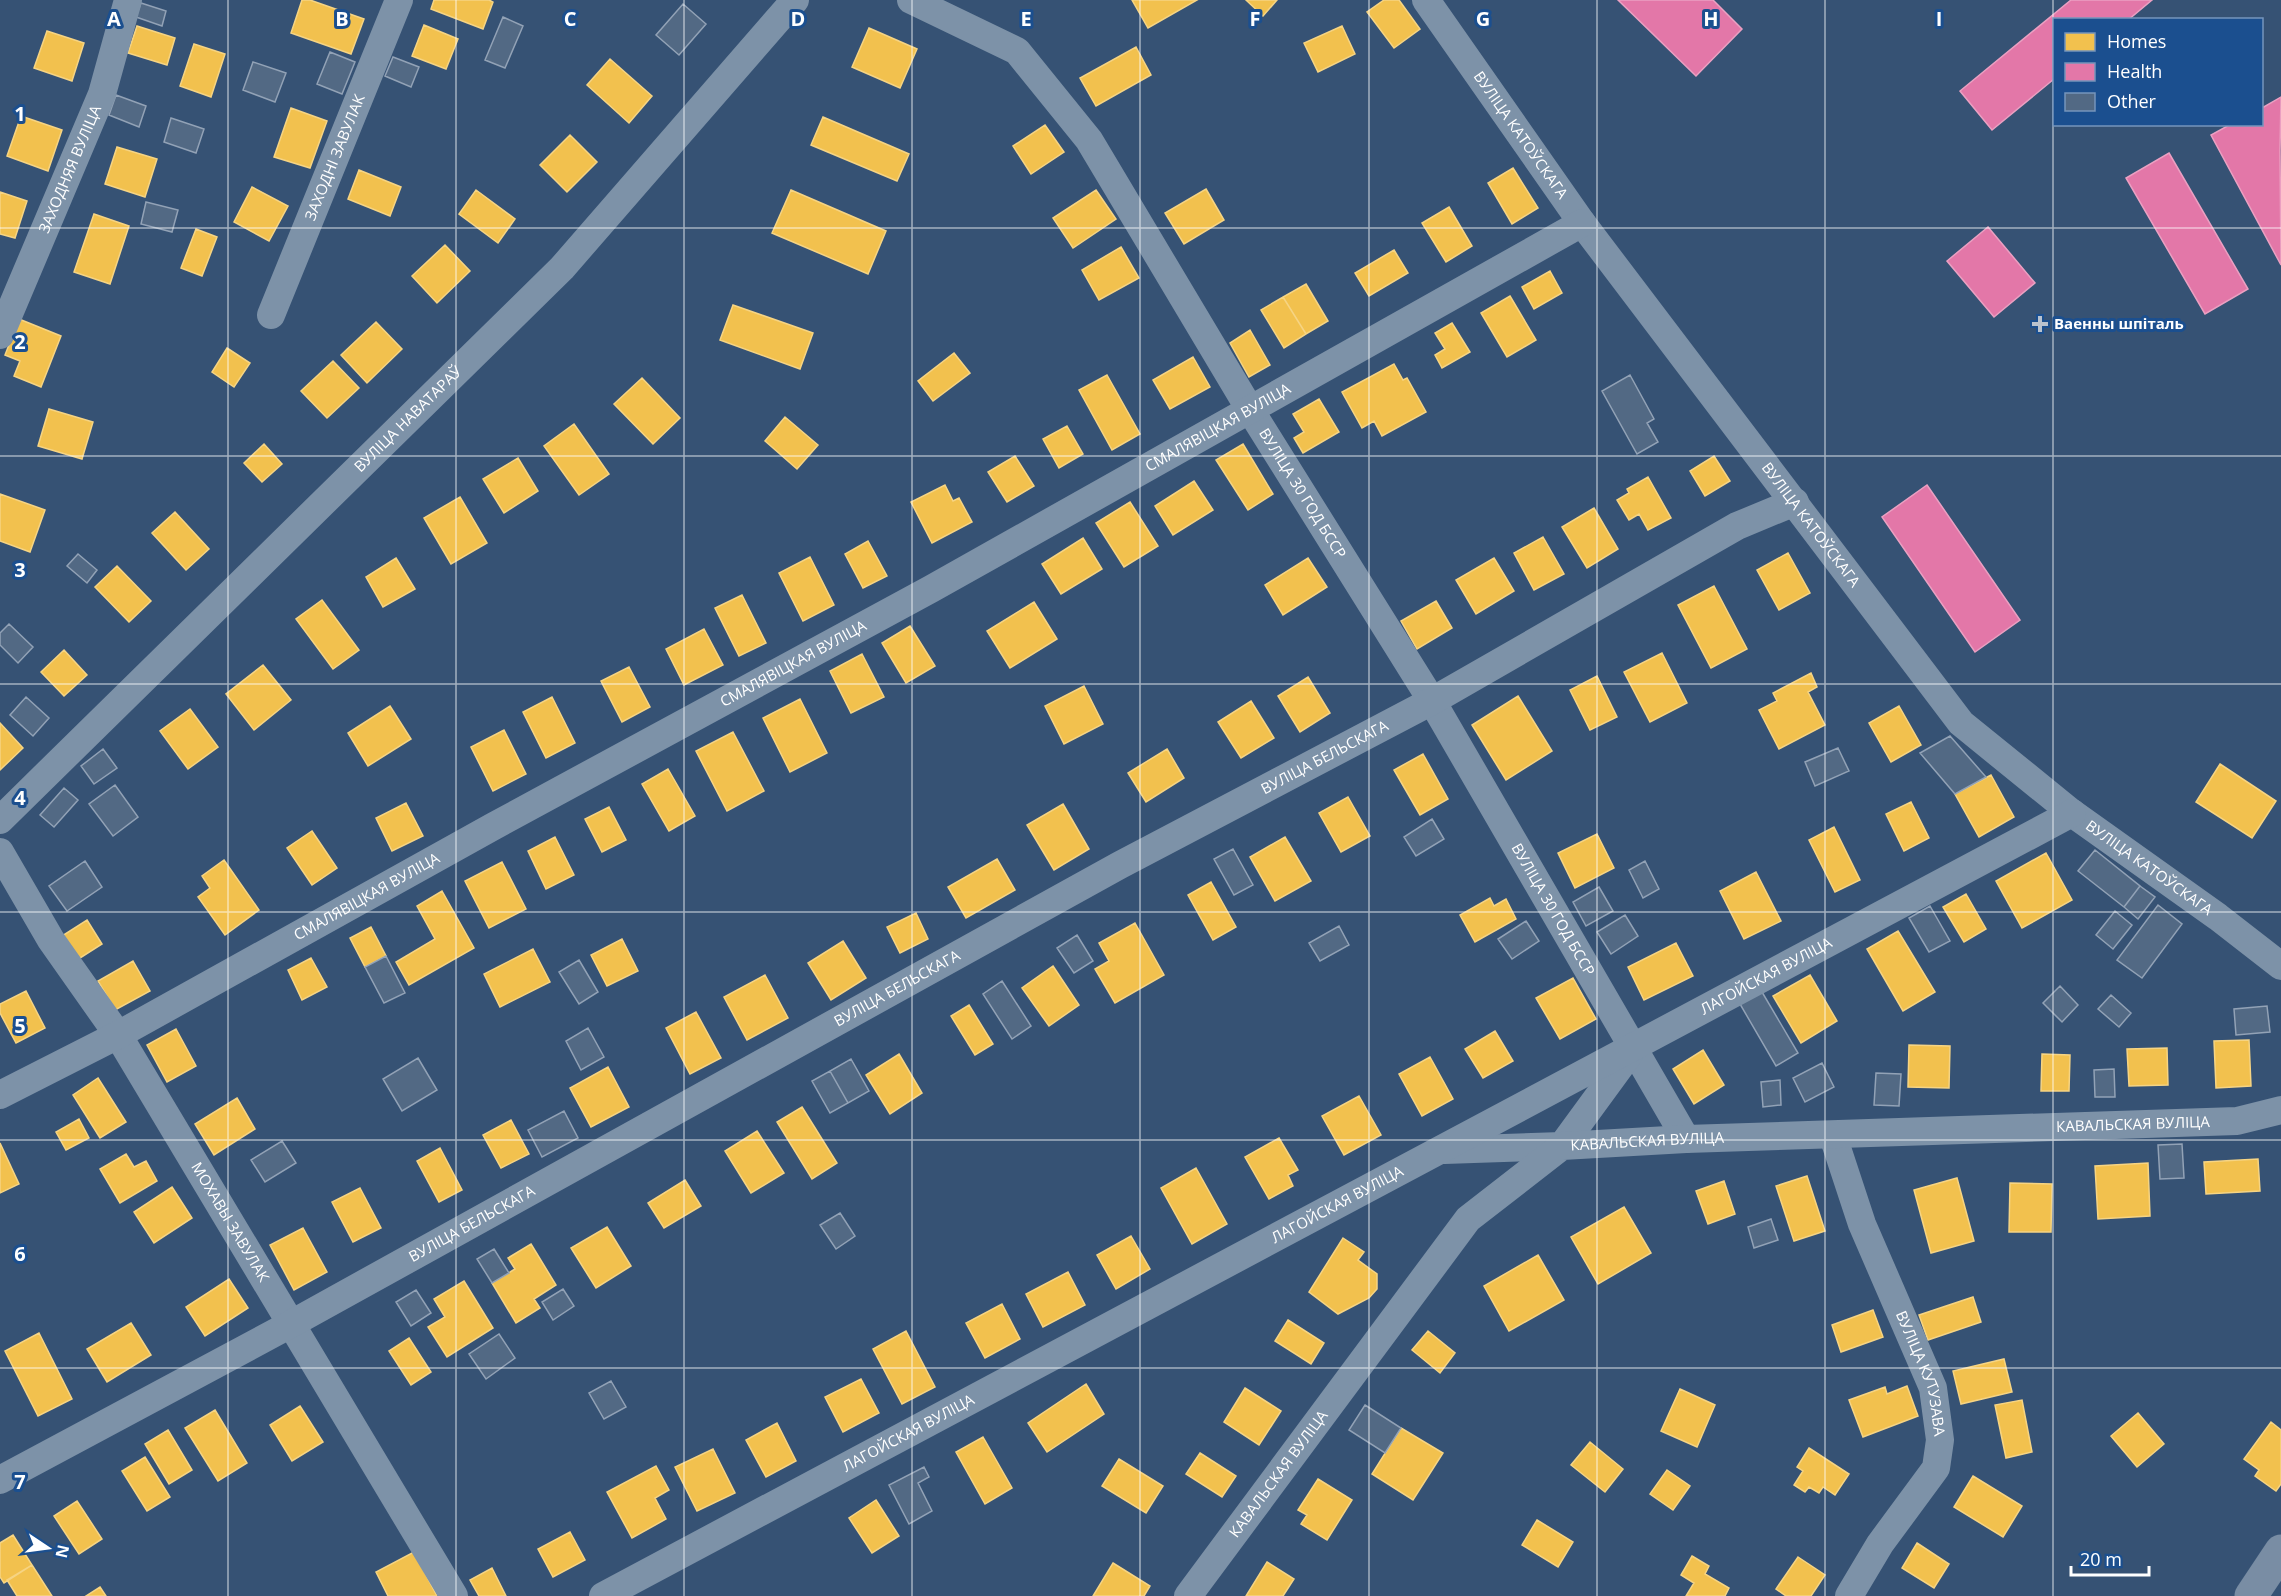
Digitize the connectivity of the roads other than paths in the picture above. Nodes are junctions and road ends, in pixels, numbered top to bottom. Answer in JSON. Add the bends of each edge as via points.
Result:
{"nodes":[{"id":1,"x":128,"y":0,"type":"edge"},
{"id":2,"x":399,"y":0,"type":"edge"},
{"id":3,"x":795,"y":0,"type":"edge"},
{"id":4,"x":911,"y":0,"type":"edge"},
{"id":5,"x":1426,"y":0,"type":"edge"},
{"id":6,"x":1582,"y":223,"type":"junction"},
{"id":7,"x":270,"y":315,"type":"dead end"},
{"id":8,"x":0,"y":335,"type":"edge"},
{"id":9,"x":1249,"y":408,"type":"junction"},
{"id":10,"x":1795,"y":502,"type":"junction"},
{"id":11,"x":1432,"y":701,"type":"junction"},
{"id":12,"x":2072,"y":813,"type":"junction"},
{"id":13,"x":0,"y":820,"type":"edge"},
{"id":14,"x":0,"y":852,"type":"edge"},
{"id":15,"x":2281,"y":966,"type":"edge"},
{"id":16,"x":117,"y":1035,"type":"junction"},
{"id":17,"x":1634,"y":1046,"type":"junction"},
{"id":18,"x":0,"y":1095,"type":"edge"},
{"id":19,"x":2281,"y":1110,"type":"edge"},
{"id":20,"x":1833,"y":1136,"type":"junction"},
{"id":21,"x":1686,"y":1139,"type":"junction"},
{"id":22,"x":1562,"y":1146,"type":"junction"},
{"id":23,"x":1436,"y":1150,"type":"junction"},
{"id":24,"x":291,"y":1324,"type":"junction"},
{"id":25,"x":0,"y":1480,"type":"edge"},
{"id":26,"x":2281,"y":1551,"type":"edge"},
{"id":27,"x":454,"y":1596,"type":"edge"},
{"id":28,"x":603,"y":1596,"type":"edge"},
{"id":29,"x":1188,"y":1596,"type":"edge"},
{"id":30,"x":1849,"y":1596,"type":"edge"},
{"id":31,"x":2251,"y":1596,"type":"edge"}],
"edges":[{"from":1,"to":8,"type":"street","name":"ЗАХОДНЯЯ ВУЛІЦА","via":[[102,94]]},
{"from":2,"to":7,"type":"street","name":"ЗАХОДНІ ЗАВУЛАК"},
{"from":3,"to":13,"type":"street","name":"ВУЛІЦА НАВАТАРАЎ","via":[[562,268]]},
{"from":4,"to":9,"type":"street","name":"ВУЛІЦА 30 ГОД БССР","via":[[1017,51],[1089,140]]},
{"from":5,"to":6,"type":"street","name":"ВУЛІЦА КАТОЎСКАГА"},
{"from":6,"to":9,"type":"street","name":"СМАЛЯВІЦКАЯ ВУЛІЦА"},
{"from":6,"to":10,"type":"street","name":"ВУЛІЦА КАТОЎСКАГА"},
{"from":9,"to":11,"type":"street","name":"ВУЛІЦА 30 ГОД БССР"},
{"from":9,"to":16,"type":"street","name":"СМАЛЯВІЦКАЯ ВУЛІЦА","via":[[931,589]]},
{"from":10,"to":11,"type":"street","name":"ВУЛІЦА БЕЛЬСКАГА","via":[[1737,526]]},
{"from":10,"to":12,"type":"street","name":"ВУЛІЦА КАТОЎСКАГА","via":[[1961,723]]},
{"from":11,"to":17,"type":"street","name":"ВУЛІЦА 30 ГОД БССР"},
{"from":11,"to":24,"type":"street","name":"ВУЛІЦА БЕЛЬСКАГА","via":[[1120,865]]},
{"from":12,"to":15,"type":"street","name":"ВУЛІЦА КАТОЎСКАГА"},
{"from":12,"to":17,"type":"street","name":"ЛАГОЙСКАЯ ВУЛІЦА"},
{"from":14,"to":16,"type":"street","name":"МОХАВЫ ЗАВУЛАК","via":[[51,940]]},
{"from":16,"to":18,"type":"street","name":"СМАЛЯВІЦКАЯ ВУЛІЦА"},
{"from":16,"to":24,"type":"street","name":"МОХАВЫ ЗАВУЛАК"},
{"from":17,"to":21,"type":"street","name":"ВУЛІЦА 30 ГОД БССР"},
{"from":17,"to":22,"type":"street"},
{"from":17,"to":23,"type":"street","name":"ЛАГОЙСКАЯ ВУЛІЦА"},
{"from":19,"to":20,"type":"street","name":"КАВАЛЬСКАЯ ВУЛІЦА","via":[[2237,1121]]},
{"from":20,"to":21,"type":"street","name":"КАВАЛЬСКАЯ ВУЛІЦА"},
{"from":20,"to":30,"type":"street","name":"ВУЛІЦА КУТУЗАВА","via":[[1862,1224],[1933,1388],[1940,1440],[1936,1468],[1880,1544]]},
{"from":21,"to":22,"type":"street","name":"КАВАЛЬСКАЯ ВУЛІЦА"},
{"from":22,"to":23,"type":"street"},
{"from":22,"to":29,"type":"street","name":"КАВАЛЬСКАЯ ВУЛІЦА","via":[[1468,1219]]},
{"from":23,"to":28,"type":"street","name":"ЛАГОЙСКАЯ ВУЛІЦА"},
{"from":24,"to":25,"type":"street","name":"ВУЛІЦА БЕЛЬСКАГА"},
{"from":24,"to":27,"type":"street","name":"МОХАВЫ ЗАВУЛАК"},
{"from":26,"to":31,"type":"main road"}]}
